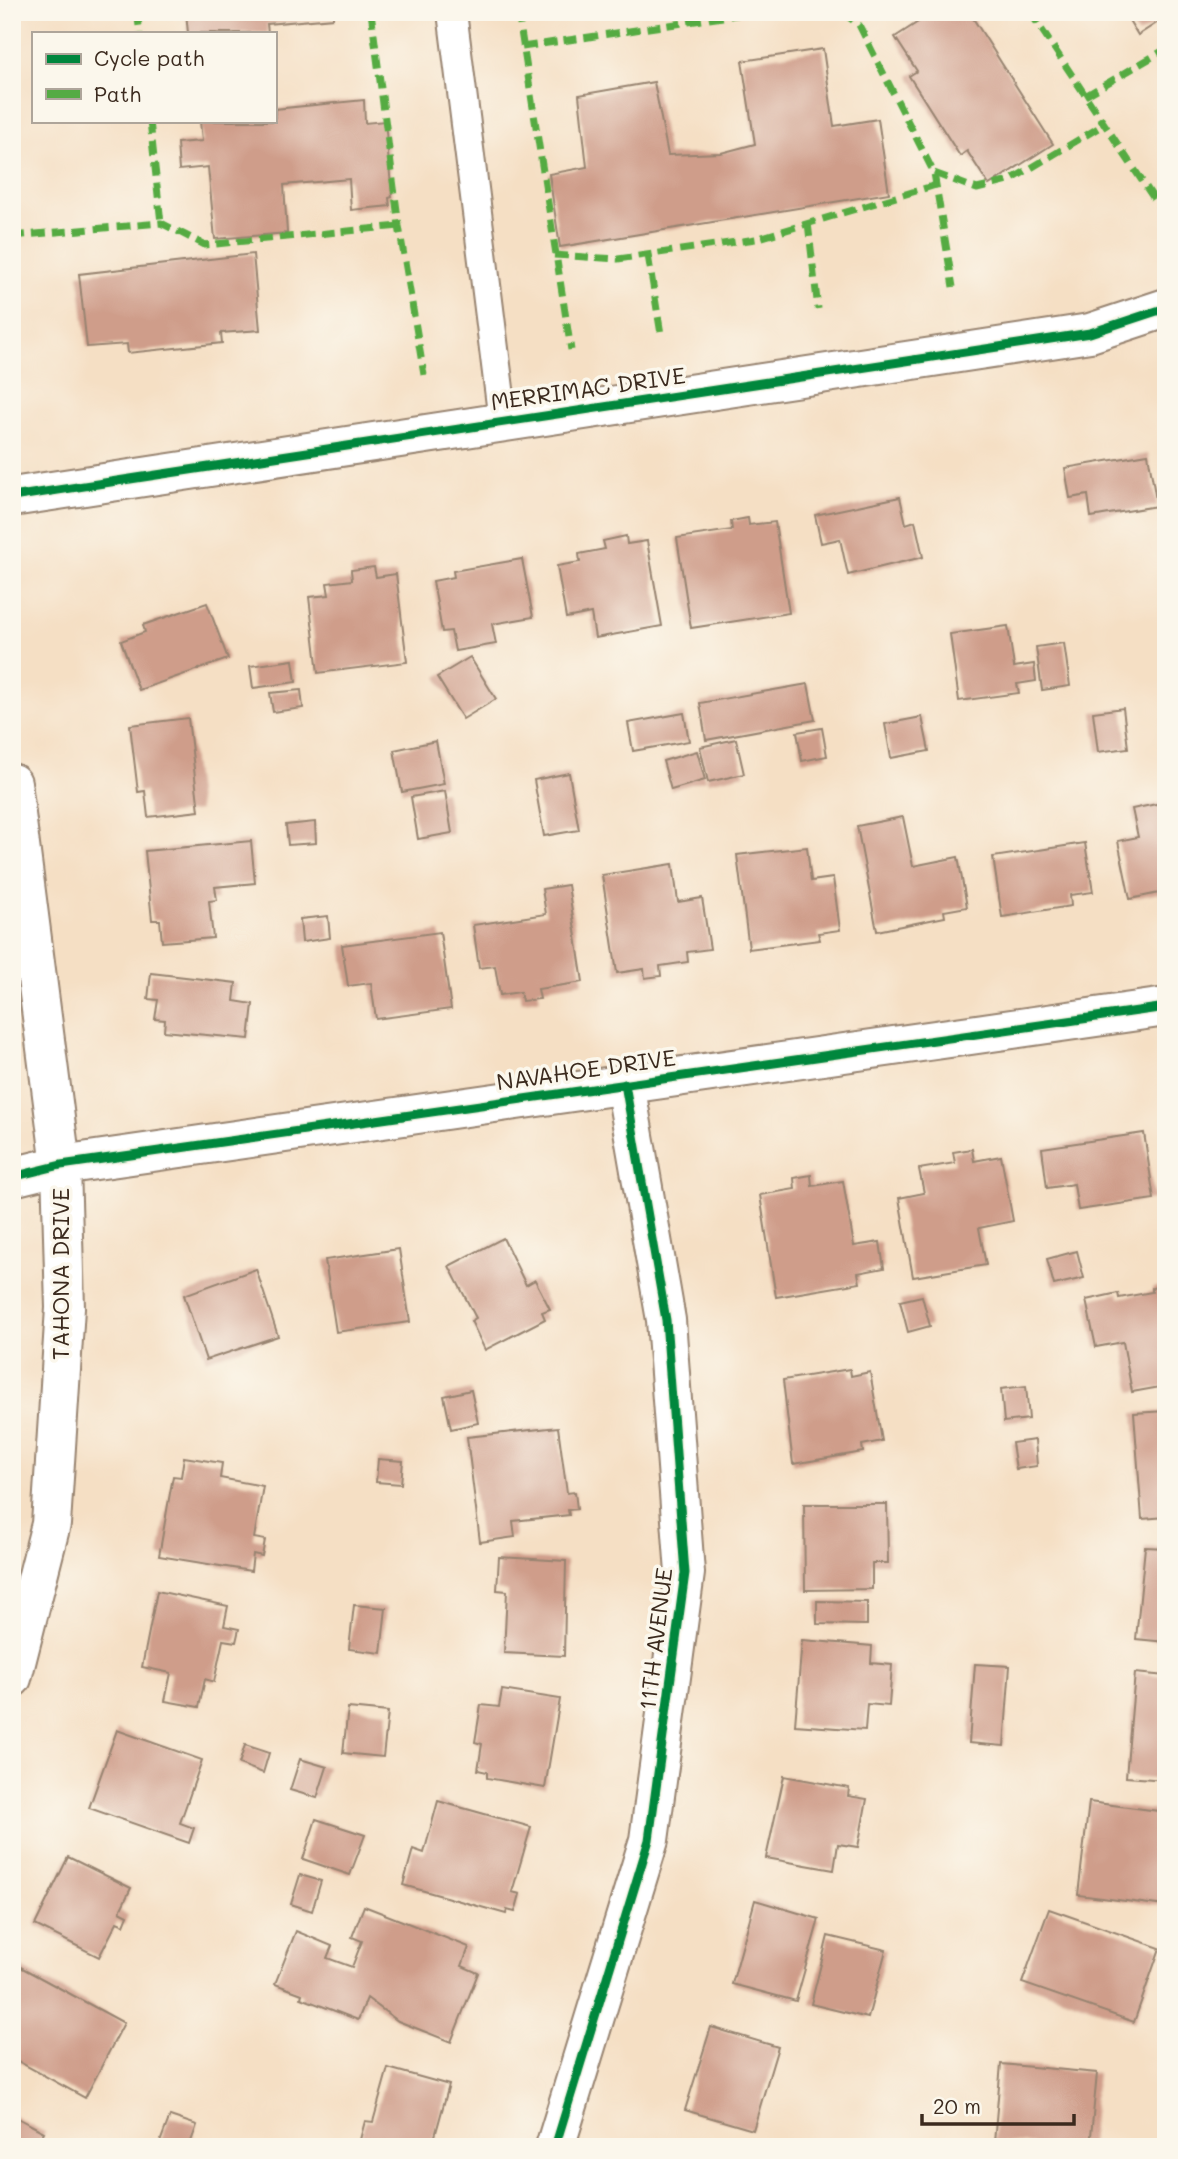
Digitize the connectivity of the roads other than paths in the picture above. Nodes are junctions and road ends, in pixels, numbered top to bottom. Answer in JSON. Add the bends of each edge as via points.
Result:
{"nodes":[{"id":1,"x":452,"y":12,"type":"edge"},
{"id":2,"x":1166,"y":308,"type":"edge"},
{"id":3,"x":503,"y":421,"type":"junction"},
{"id":4,"x":12,"y":497,"type":"edge"},
{"id":5,"x":12,"y":783,"type":"edge"},
{"id":6,"x":1166,"y":1007,"type":"edge"},
{"id":7,"x":625,"y":1084,"type":"junction"},
{"id":8,"x":61,"y":1165,"type":"junction"},
{"id":9,"x":12,"y":1177,"type":"edge"},
{"id":10,"x":12,"y":1678,"type":"edge"},
{"id":11,"x":555,"y":2147,"type":"edge"}],
"edges":[{"from":1,"to":3,"type":"lane"},
{"from":2,"to":3,"type":"street","name":"MERRIMAC DRIVE","via":[[1090,333]]},
{"from":3,"to":4,"type":"street","name":"MERRIMAC DRIVE"},
{"from":5,"to":8,"type":"street","name":"TAHONA DRIVE"},
{"from":6,"to":7,"type":"street","name":"NAVAHOE DRIVE"},
{"from":7,"to":8,"type":"street","name":"NAVAHOE DRIVE"},
{"from":7,"to":11,"type":"street","name":"11TH AVENUE","via":[[666,1320],[685,1573],[649,1840]]},
{"from":8,"to":9,"type":"street","name":"NAVAHOE DRIVE"},
{"from":8,"to":10,"type":"street","name":"TAHONA DRIVE","via":[[65,1308],[51,1524]]}]}
